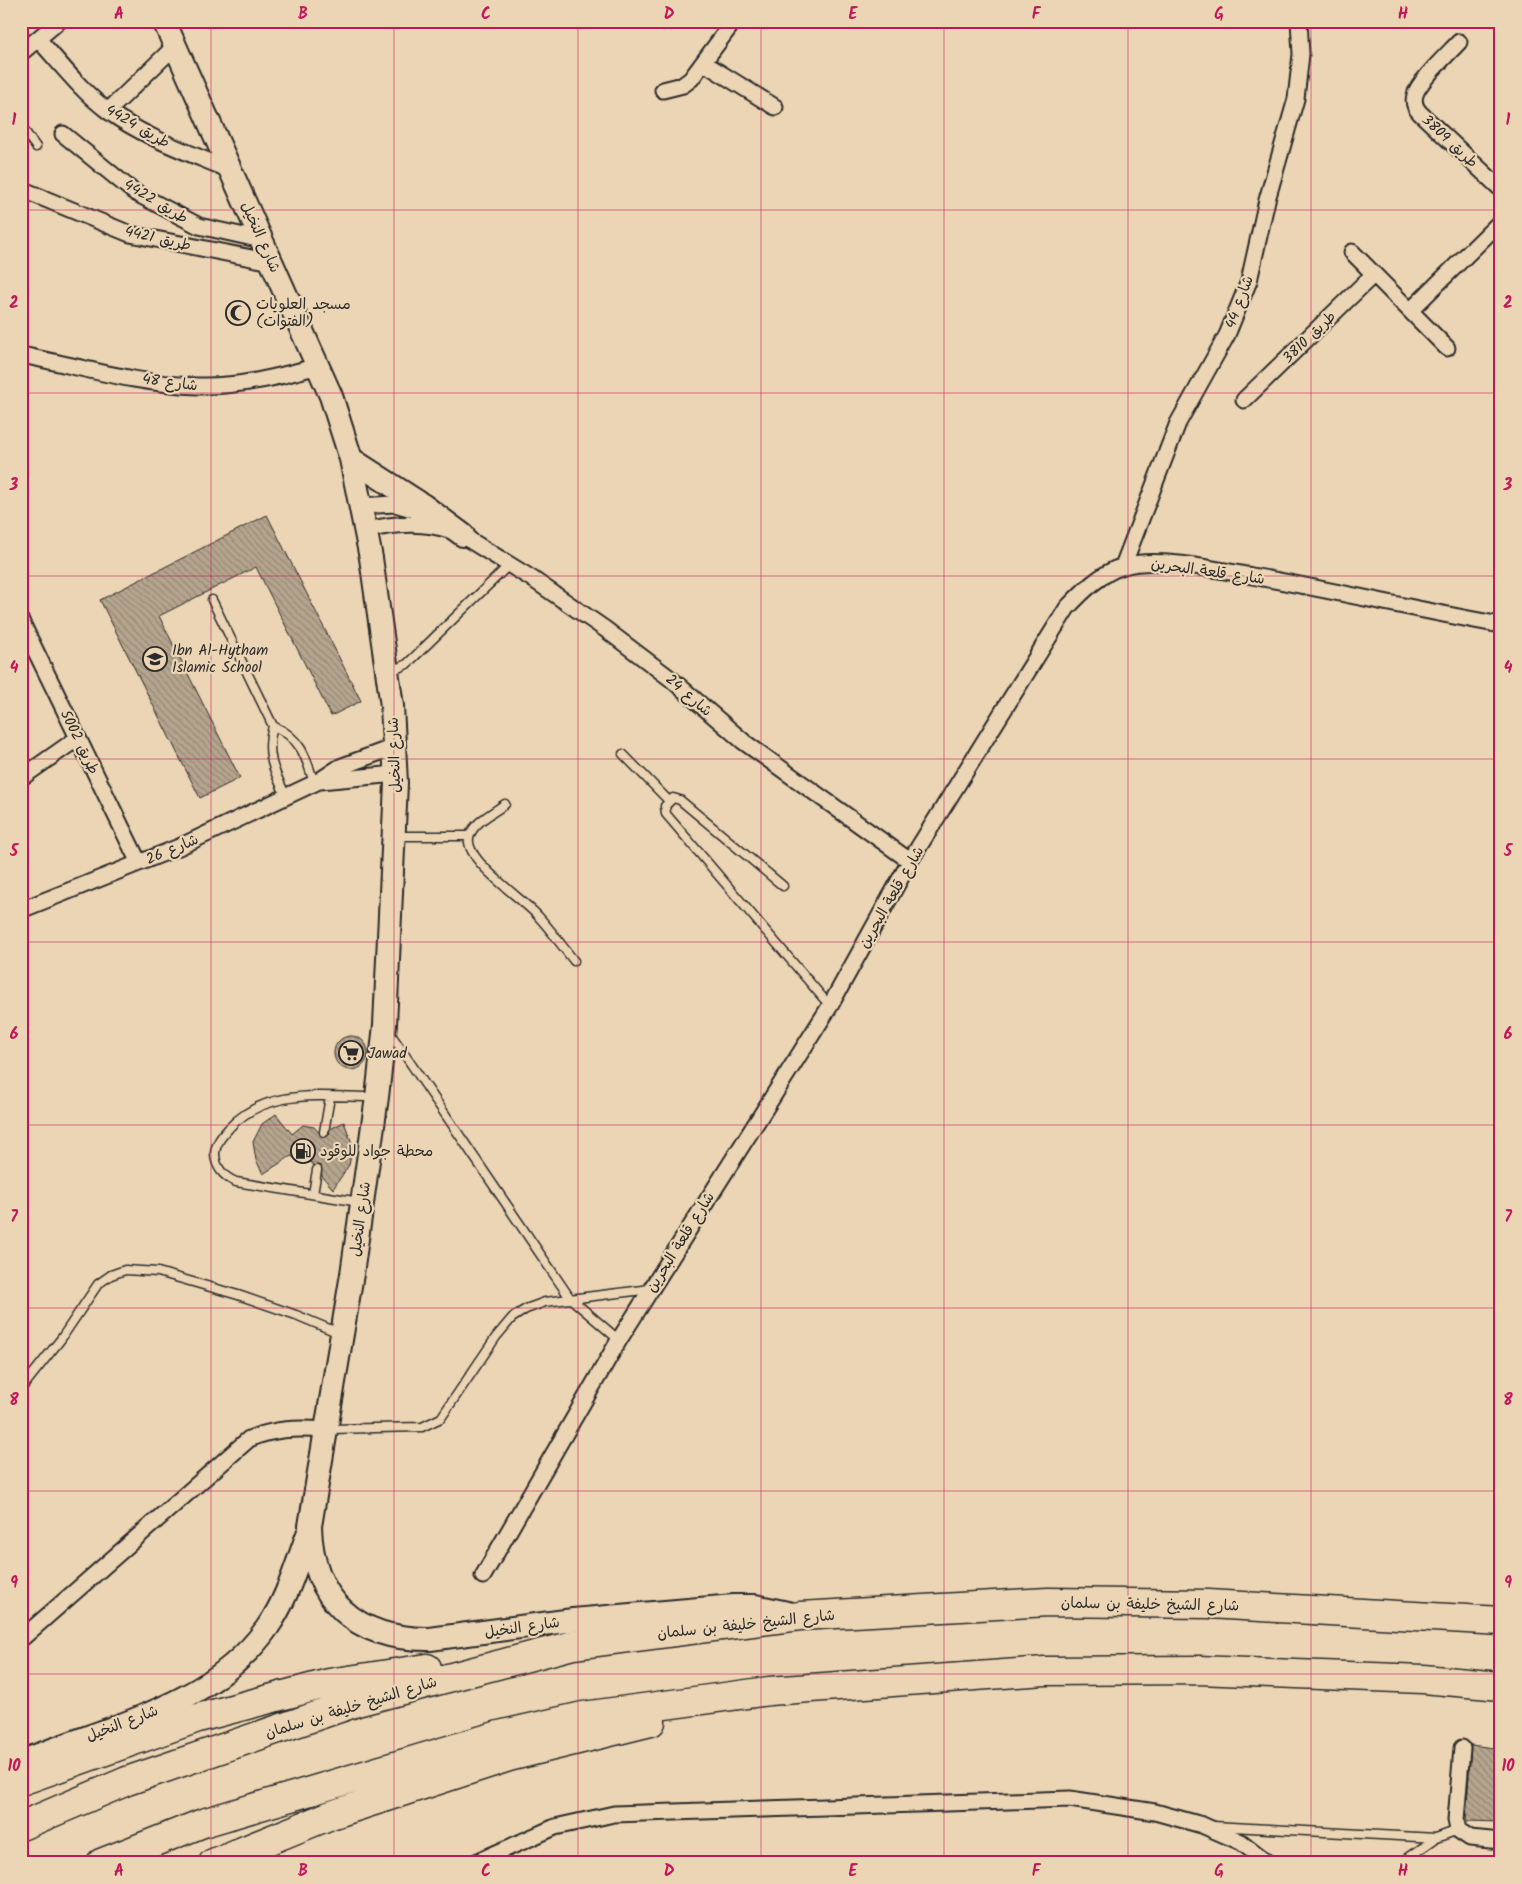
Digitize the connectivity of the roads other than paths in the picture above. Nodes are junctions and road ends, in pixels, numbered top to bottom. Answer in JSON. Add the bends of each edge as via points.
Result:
{"nodes":[{"id":1,"x":59,"y":21,"type":"edge"},
{"id":2,"x":164,"y":21,"type":"edge"},
{"id":3,"x":734,"y":21,"type":"edge"},
{"id":4,"x":1299,"y":21,"type":"edge"},
{"id":5,"x":38,"y":39,"type":"junction"},
{"id":6,"x":1459,"y":42,"type":"dead end"},
{"id":7,"x":174,"y":47,"type":"junction"},
{"id":8,"x":21,"y":53,"type":"edge"},
{"id":9,"x":704,"y":63,"type":"junction"},
{"id":10,"x":664,"y":90,"type":"dead end"},
{"id":11,"x":775,"y":107,"type":"dead end"},
{"id":12,"x":108,"y":111,"type":"junction"},
{"id":13,"x":21,"y":126,"type":"edge"},
{"id":14,"x":63,"y":134,"type":"dead end"},
{"id":15,"x":36,"y":147,"type":"dead end"},
{"id":16,"x":232,"y":171,"type":"junction"},
{"id":17,"x":21,"y":189,"type":"edge"},
{"id":18,"x":1501,"y":189,"type":"edge"},
{"id":19,"x":1501,"y":221,"type":"edge"},
{"id":20,"x":262,"y":240,"type":"junction"},
{"id":21,"x":1352,"y":252,"type":"dead end"},
{"id":22,"x":272,"y":262,"type":"junction"},
{"id":23,"x":1374,"y":274,"type":"junction"},
{"id":24,"x":1411,"y":310,"type":"junction"},
{"id":25,"x":1447,"y":348,"type":"dead end"},
{"id":26,"x":21,"y":355,"type":"edge"},
{"id":27,"x":318,"y":366,"type":"junction"},
{"id":28,"x":1244,"y":400,"type":"dead end"},
{"id":29,"x":351,"y":460,"type":"junction"},
{"id":30,"x":360,"y":506,"type":"junction"},
{"id":31,"x":365,"y":531,"type":"junction"},
{"id":32,"x":462,"y":535,"type":"junction"},
{"id":33,"x":510,"y":564,"type":"junction"},
{"id":34,"x":1123,"y":566,"type":"junction"},
{"id":35,"x":212,"y":600,"type":"dead end"},
{"id":36,"x":21,"y":621,"type":"edge"},
{"id":37,"x":1501,"y":625,"type":"edge"},
{"id":38,"x":387,"y":668,"type":"junction"},
{"id":39,"x":273,"y":726,"type":"junction"},
{"id":40,"x":78,"y":738,"type":"junction"},
{"id":41,"x":394,"y":747,"type":"junction"},
{"id":42,"x":623,"y":754,"type":"dead end"},
{"id":43,"x":396,"y":774,"type":"junction"},
{"id":44,"x":21,"y":778,"type":"edge"},
{"id":45,"x":316,"y":782,"type":"junction"},
{"id":46,"x":286,"y":796,"type":"junction"},
{"id":47,"x":669,"y":801,"type":"junction"},
{"id":48,"x":504,"y":804,"type":"dead end"},
{"id":49,"x":393,"y":836,"type":"junction"},
{"id":50,"x":469,"y":836,"type":"junction"},
{"id":51,"x":910,"y":861,"type":"junction"},
{"id":52,"x":139,"y":863,"type":"junction"},
{"id":53,"x":783,"y":886,"type":"dead end"},
{"id":54,"x":21,"y":910,"type":"edge"},
{"id":55,"x":574,"y":961,"type":"dead end"},
{"id":56,"x":830,"y":1006,"type":"junction"},
{"id":57,"x":384,"y":1025,"type":"junction"},
{"id":58,"x":330,"y":1097,"type":"junction"},
{"id":59,"x":377,"y":1097,"type":"junction"},
{"id":60,"x":324,"y":1132,"type":"dead end"},
{"id":61,"x":317,"y":1170,"type":"dead end"},
{"id":62,"x":313,"y":1194,"type":"junction"},
{"id":63,"x":362,"y":1202,"type":"junction"},
{"id":64,"x":651,"y":1290,"type":"junction"},
{"id":65,"x":570,"y":1298,"type":"junction"},
{"id":66,"x":342,"y":1334,"type":"junction"},
{"id":67,"x":619,"y":1340,"type":"junction"},
{"id":68,"x":21,"y":1389,"type":"edge"},
{"id":69,"x":325,"y":1430,"type":"junction"},
{"id":70,"x":310,"y":1526,"type":"junction"},
{"id":71,"x":483,"y":1576,"type":"dead end"},
{"id":72,"x":800,"y":1616,"type":"junction"},
{"id":73,"x":1501,"y":1621,"type":"edge"},
{"id":74,"x":21,"y":1639,"type":"edge"},
{"id":75,"x":562,"y":1647,"type":"junction"},
{"id":76,"x":1501,"y":1686,"type":"edge"},
{"id":77,"x":769,"y":1691,"type":"junction"},
{"id":78,"x":1462,"y":1748,"type":"dead end"},
{"id":79,"x":21,"y":1762,"type":"edge"},
{"id":80,"x":21,"y":1781,"type":"edge"},
{"id":81,"x":1202,"y":1825,"type":"junction"},
{"id":82,"x":21,"y":1826,"type":"edge"},
{"id":83,"x":1458,"y":1830,"type":"junction"},
{"id":84,"x":1436,"y":1838,"type":"junction"},
{"id":85,"x":1501,"y":1841,"type":"edge"},
{"id":86,"x":101,"y":1863,"type":"edge"},
{"id":87,"x":213,"y":1863,"type":"edge"},
{"id":88,"x":474,"y":1863,"type":"edge"},
{"id":89,"x":1268,"y":1863,"type":"edge"},
{"id":90,"x":1401,"y":1863,"type":"edge"}],
"edges":[{"from":1,"to":5,"type":"street"},
{"from":2,"to":7,"type":"street","name":"شارع النخيل"},
{"from":3,"to":9,"type":"street"},
{"from":4,"to":34,"type":"street","name":"شارع 44","via":[[1301,54],[1296,98],[1267,200],[1249,281],[1227,334],[1178,422]]},
{"from":5,"to":8,"type":"street"},
{"from":5,"to":12,"type":"street","name":"طريق 4424"},
{"from":6,"to":18,"type":"street","name":"طريق 3809","via":[[1416,91],[1416,108]]},
{"from":7,"to":12,"type":"street"},
{"from":7,"to":16,"type":"street","name":"شارع النخيل"},
{"from":9,"to":10,"type":"street","via":[[683,85]]},
{"from":9,"to":11,"type":"street"},
{"from":12,"to":16,"type":"street","name":"طريق 4424","via":[[153,138]]},
{"from":13,"to":15,"type":"lane"},
{"from":14,"to":20,"type":"street","name":"طريق 4422","via":[[134,192],[199,226]]},
{"from":16,"to":20,"type":"street","name":"شارع النخيل"},
{"from":17,"to":22,"type":"street","name":"طريق 4421","via":[[130,234]]},
{"from":19,"to":24,"type":"street"},
{"from":20,"to":22,"type":"street","name":"شارع النخيل"},
{"from":21,"to":23,"type":"street"},
{"from":22,"to":27,"type":"street","name":"شارع النخيل"},
{"from":23,"to":24,"type":"street"},
{"from":23,"to":28,"type":"street","name":"طريق 3810"},
{"from":24,"to":25,"type":"street"},
{"from":26,"to":27,"type":"street","name":"شارع 48","via":[[170,384],[199,386],[257,382]]},
{"from":27,"to":29,"type":"street","name":"شارع النخيل"},
{"from":29,"to":30,"type":"street","name":"شارع النخيل"},
{"from":29,"to":32,"type":"street","via":[[424,506]]},
{"from":30,"to":31,"type":"street","name":"شارع النخيل"},
{"from":30,"to":32,"type":"street","name":"شارع 24","via":[[409,506]]},
{"from":31,"to":32,"type":"street","name":"شارع 24","via":[[414,524],[444,528]]},
{"from":31,"to":38,"type":"street","name":"شارع النخيل"},
{"from":32,"to":33,"type":"street","name":"شارع 24"},
{"from":33,"to":38,"type":"lane","via":[[407,664]]},
{"from":33,"to":51,"type":"street","name":"شارع 24","via":[[606,629],[744,742]]},
{"from":34,"to":37,"type":"street","name":"شارع قلعة البحرين","via":[[1142,563],[1212,569]]},
{"from":34,"to":51,"type":"street","name":"شارع قلعة البحرين","via":[[1099,579],[1067,608]]},
{"from":35,"to":39,"type":"lane"},
{"from":36,"to":40,"type":"street","name":"طريق 5002"},
{"from":38,"to":41,"type":"street","name":"شارع النخيل"},
{"from":39,"to":45,"type":"lane","via":[[292,735],[299,743]]},
{"from":39,"to":46,"type":"lane","via":[[268,748],[270,760]]},
{"from":40,"to":44,"type":"street"},
{"from":40,"to":52,"type":"street","name":"طريق 5002"},
{"from":41,"to":43,"type":"street","name":"شارع النخيل"},
{"from":41,"to":45,"type":"street","name":"شارع 26","via":[[340,768]]},
{"from":42,"to":47,"type":"lane"},
{"from":43,"to":45,"type":"street","name":"شارع 26"},
{"from":43,"to":49,"type":"street","name":"شارع النخيل"},
{"from":45,"to":46,"type":"street","name":"شارع 26"},
{"from":46,"to":52,"type":"street","name":"شارع 26"},
{"from":47,"to":53,"type":"lane","via":[[673,798],[680,800]]},
{"from":47,"to":56,"type":"lane","via":[[666,814]]},
{"from":48,"to":50,"type":"lane","via":[[478,823]]},
{"from":49,"to":50,"type":"lane"},
{"from":49,"to":57,"type":"street","name":"شارع النخيل"},
{"from":50,"to":55,"type":"lane","via":[[469,846],[480,862],[538,916]]},
{"from":51,"to":56,"type":"street","name":"شارع قلعة البحرين"},
{"from":52,"to":54,"type":"street","name":"شارع 26"},
{"from":56,"to":64,"type":"street","name":"شارع قلعة البحرين"},
{"from":57,"to":59,"type":"street","name":"شارع النخيل"},
{"from":57,"to":65,"type":"lane"},
{"from":58,"to":59,"type":"lane"},
{"from":58,"to":60,"type":"lane"},
{"from":58,"to":62,"type":"lane","via":[[300,1096],[265,1103],[236,1122],[216,1147],[219,1169],[229,1180]]},
{"from":59,"to":63,"type":"street","name":"شارع النخيل"},
{"from":61,"to":62,"type":"lane"},
{"from":62,"to":63,"type":"lane"},
{"from":63,"to":66,"type":"street","name":"شارع النخيل"},
{"from":64,"to":65,"type":"lane"},
{"from":64,"to":67,"type":"street","name":"شارع قلعة البحرين"},
{"from":65,"to":67,"type":"lane"},
{"from":65,"to":69,"type":"lane","via":[[545,1302],[512,1318],[441,1418],[422,1427]]},
{"from":66,"to":68,"type":"lane","via":[[238,1295],[158,1272],[125,1270],[98,1284],[61,1339]]},
{"from":66,"to":69,"type":"street","name":"شارع النخيل"},
{"from":67,"to":71,"type":"street","name":"شارع قلعة البحرين"},
{"from":69,"to":70,"type":"street","name":"شارع النخيل"},
{"from":69,"to":74,"type":"street","via":[[287,1428],[267,1431],[249,1439]]},
{"from":70,"to":72,"type":"street","name":"شارع النخيل","via":[[311,1550],[317,1573],[328,1594],[363,1626],[385,1636],[430,1639],[573,1620],[734,1606],[755,1606]]},
{"from":70,"to":79,"type":"street","name":"شارع النخيل","via":[[286,1593],[267,1628],[242,1658],[211,1683],[177,1702]]},
{"from":72,"to":73,"type":"highway","name":"شارع الشيخ خليفة بن سلمان","via":[[1048,1602],[1208,1604]]},
{"from":72,"to":75,"type":"highway","name":"شارع الشيخ خليفة بن سلمان"},
{"from":75,"to":80,"type":"highway","via":[[329,1683],[198,1718]]},
{"from":75,"to":82,"type":"highway","name":"شارع الشيخ خليفة بن سلمان","via":[[357,1702],[127,1781]]},
{"from":76,"to":77,"type":"highway","via":[[1423,1679],[1198,1670],[1044,1671]]},
{"from":77,"to":86,"type":"highway","via":[[583,1716],[499,1735],[203,1823]]},
{"from":77,"to":87,"type":"highway","via":[[509,1757],[331,1815]]},
{"from":78,"to":83,"type":"street"},
{"from":81,"to":84,"type":"lane"},
{"from":81,"to":88,"type":"street","via":[[1155,1812],[1070,1799],[623,1814],[556,1827]]},
{"from":81,"to":89,"type":"street","via":[[1241,1842]]},
{"from":83,"to":84,"type":"lane"},
{"from":83,"to":85,"type":"street","via":[[1470,1838]]},
{"from":84,"to":90,"type":"lane"}]}
